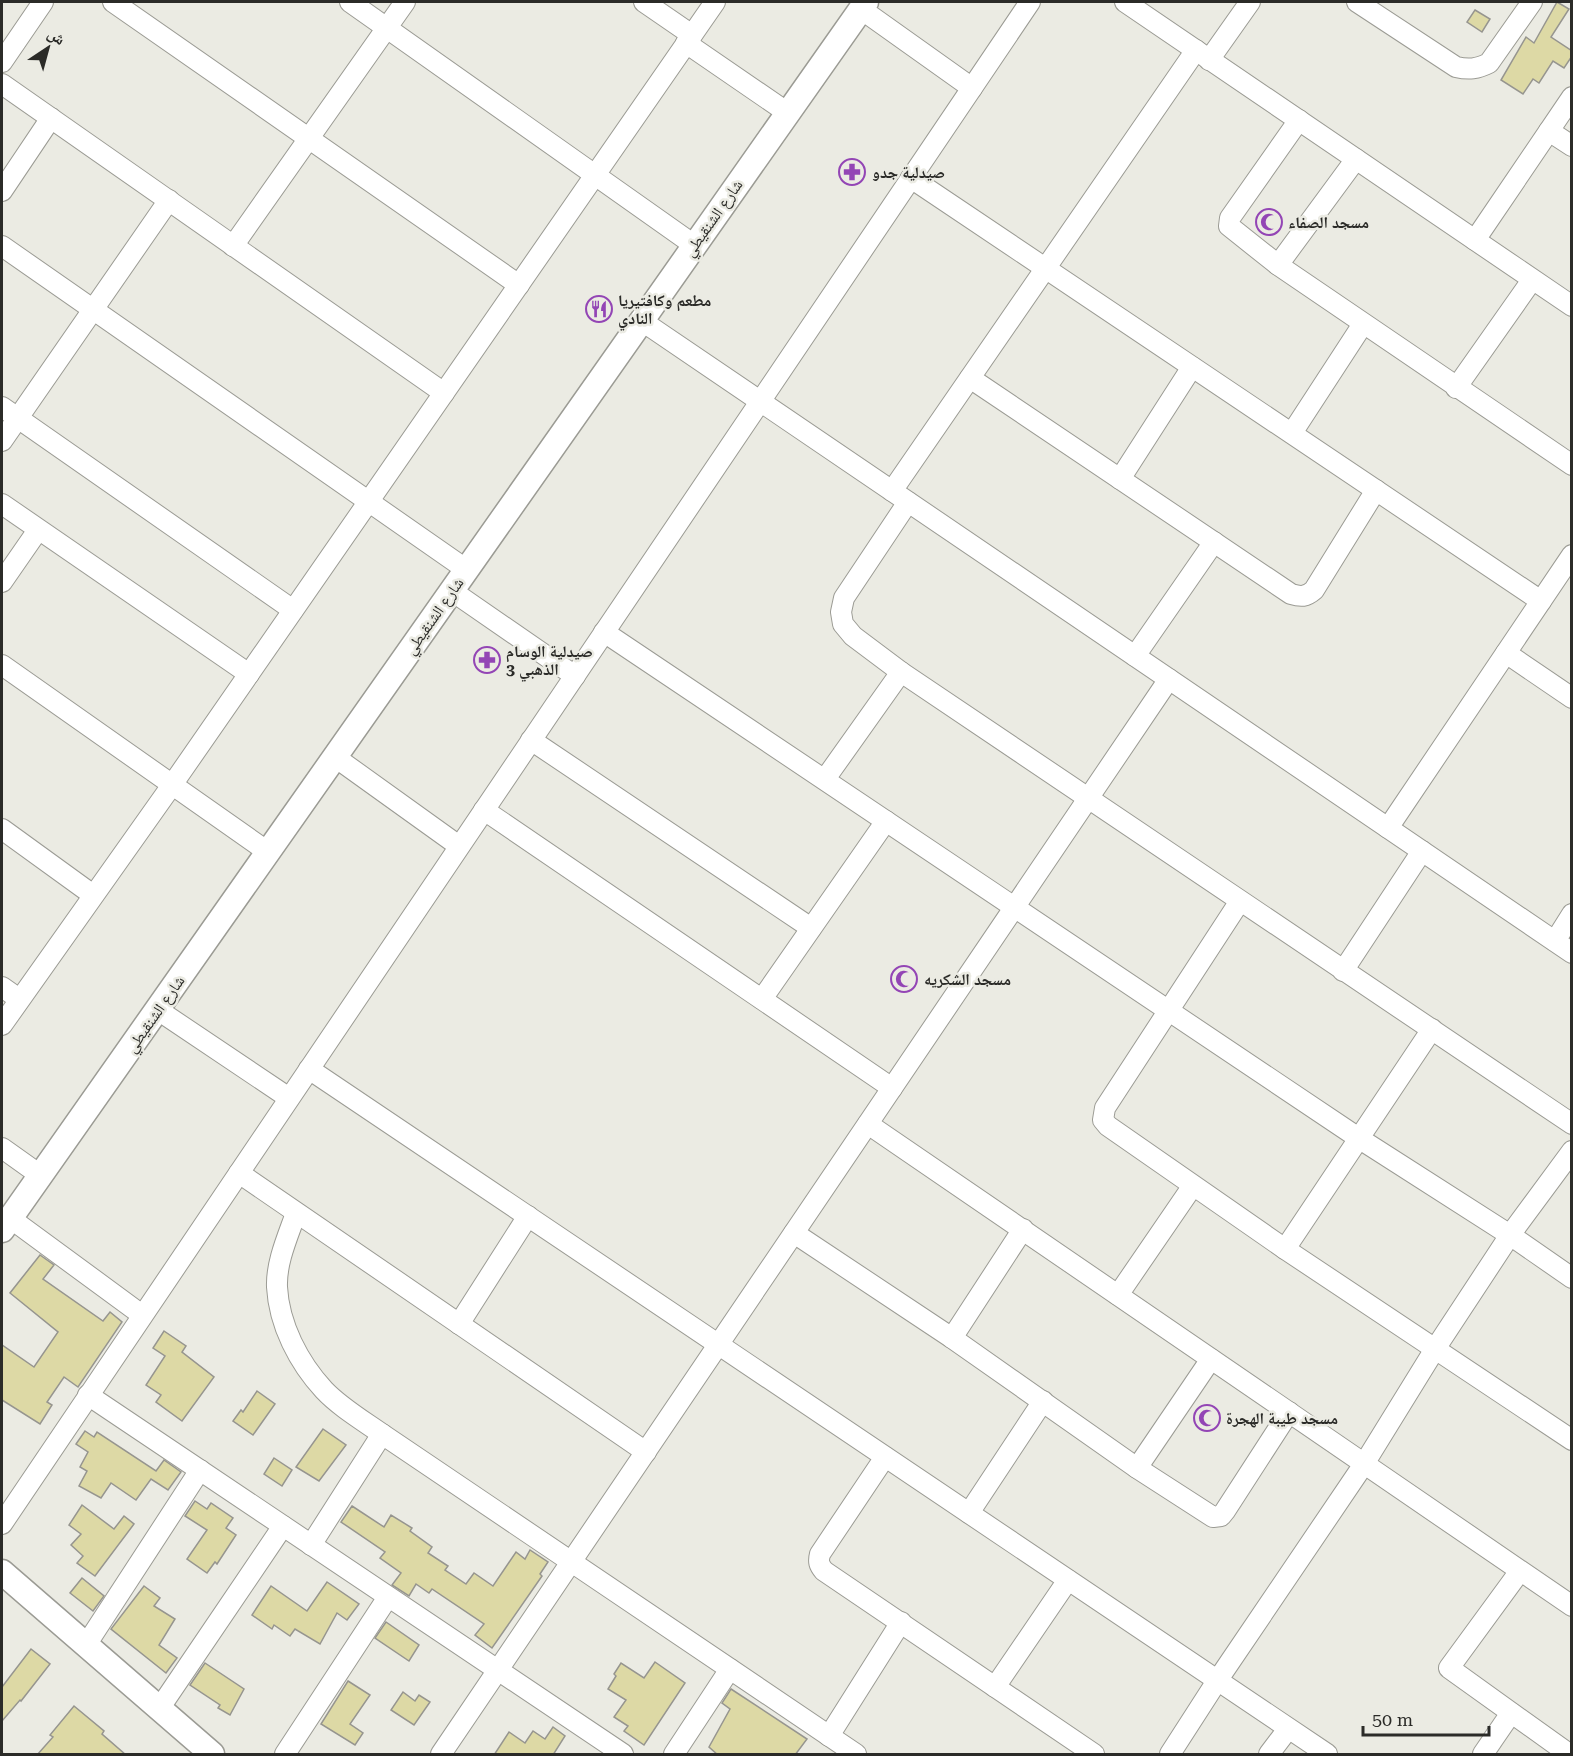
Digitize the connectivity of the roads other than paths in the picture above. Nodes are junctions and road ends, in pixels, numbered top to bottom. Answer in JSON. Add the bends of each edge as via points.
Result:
{"nodes":[{"id":1,"x":43,"y":2,"type":"edge"},
{"id":2,"x":113,"y":2,"type":"edge"},
{"id":3,"x":350,"y":2,"type":"edge"},
{"id":4,"x":405,"y":2,"type":"edge"},
{"id":5,"x":644,"y":2,"type":"edge"},
{"id":6,"x":715,"y":2,"type":"edge"},
{"id":7,"x":1030,"y":2,"type":"edge"},
{"id":8,"x":1125,"y":2,"type":"edge"},
{"id":9,"x":1250,"y":2,"type":"edge"},
{"id":10,"x":1357,"y":2,"type":"edge"},
{"id":11,"x":1532,"y":2,"type":"edge"},
{"id":12,"x":863,"y":5,"type":"edge"},
{"id":13,"x":387,"y":27,"type":"junction"},
{"id":14,"x":689,"y":39,"type":"junction"},
{"id":15,"x":1202,"y":55,"type":"junction"},
{"id":16,"x":2,"y":62,"type":"edge"},
{"id":17,"x":2,"y":84,"type":"edge"},
{"id":18,"x":972,"y":88,"type":"junction"},
{"id":19,"x":1572,"y":98,"type":"edge"},
{"id":20,"x":788,"y":113,"type":"junction"},
{"id":21,"x":51,"y":118,"type":"junction"},
{"id":22,"x":1299,"y":120,"type":"junction"},
{"id":23,"x":1549,"y":131,"type":"junction"},
{"id":24,"x":308,"y":138,"type":"junction"},
{"id":25,"x":1572,"y":146,"type":"edge"},
{"id":26,"x":1356,"y":159,"type":"junction"},
{"id":27,"x":596,"y":174,"type":"junction"},
{"id":28,"x":911,"y":178,"type":"junction"},
{"id":29,"x":2,"y":191,"type":"edge"},
{"id":30,"x":169,"y":200,"type":"junction"},
{"id":31,"x":1474,"y":240,"type":"junction"},
{"id":32,"x":694,"y":245,"type":"junction"},
{"id":33,"x":2,"y":246,"type":"edge"},
{"id":34,"x":233,"y":246,"type":"junction"},
{"id":35,"x":1278,"y":265,"type":"junction"},
{"id":36,"x":1046,"y":268,"type":"junction"},
{"id":37,"x":1532,"y":280,"type":"junction"},
{"id":38,"x":519,"y":285,"type":"junction"},
{"id":39,"x":1572,"y":306,"type":"edge"},
{"id":40,"x":93,"y":310,"type":"junction"},
{"id":41,"x":642,"y":321,"type":"junction"},
{"id":42,"x":1363,"y":324,"type":"junction"},
{"id":43,"x":1192,"y":367,"type":"junction"},
{"id":44,"x":969,"y":378,"type":"junction"},
{"id":45,"x":1456,"y":388,"type":"junction"},
{"id":46,"x":444,"y":393,"type":"junction"},
{"id":47,"x":760,"y":401,"type":"junction"},
{"id":48,"x":9,"y":412,"type":"edge"},
{"id":49,"x":1292,"y":433,"type":"junction"},
{"id":50,"x":2,"y":441,"type":"edge"},
{"id":51,"x":1572,"y":465,"type":"edge"},
{"id":52,"x":1120,"y":479,"type":"junction"},
{"id":53,"x":1376,"y":490,"type":"junction"},
{"id":54,"x":900,"y":496,"type":"junction"},
{"id":55,"x":368,"y":502,"type":"junction"},
{"id":56,"x":2,"y":504,"type":"edge"},
{"id":57,"x":38,"y":530,"type":"junction"},
{"id":58,"x":1214,"y":542,"type":"junction"},
{"id":59,"x":1572,"y":555,"type":"edge"},
{"id":60,"x":467,"y":570,"type":"junction"},
{"id":61,"x":2,"y":582,"type":"edge"},
{"id":62,"x":452,"y":591,"type":"junction"},
{"id":63,"x":1541,"y":601,"type":"junction"},
{"id":64,"x":293,"y":610,"type":"junction"},
{"id":65,"x":604,"y":632,"type":"junction"},
{"id":66,"x":1506,"y":653,"type":"junction"},
{"id":67,"x":1135,"y":656,"type":"junction"},
{"id":68,"x":2,"y":665,"type":"edge"},
{"id":69,"x":901,"y":672,"type":"junction"},
{"id":70,"x":249,"y":674,"type":"junction"},
{"id":71,"x":575,"y":676,"type":"junction"},
{"id":72,"x":1169,"y":679,"type":"junction"},
{"id":73,"x":1572,"y":698,"type":"edge"},
{"id":74,"x":531,"y":740,"type":"junction"},
{"id":75,"x":335,"y":757,"type":"junction"},
{"id":76,"x":825,"y":779,"type":"junction"},
{"id":77,"x":172,"y":784,"type":"junction"},
{"id":78,"x":1088,"y":799,"type":"junction"},
{"id":79,"x":484,"y":810,"type":"junction"},
{"id":80,"x":886,"y":821,"type":"junction"},
{"id":81,"x":1388,"y":828,"type":"junction"},
{"id":82,"x":2,"y":829,"type":"edge"},
{"id":83,"x":459,"y":846,"type":"junction"},
{"id":84,"x":1422,"y":851,"type":"junction"},
{"id":85,"x":268,"y":852,"type":"junction"},
{"id":86,"x":93,"y":895,"type":"junction"},
{"id":87,"x":1240,"y":901,"type":"junction"},
{"id":88,"x":1014,"y":907,"type":"junction"},
{"id":89,"x":1572,"y":915,"type":"edge"},
{"id":90,"x":811,"y":928,"type":"junction"},
{"id":91,"x":1555,"y":941,"type":"junction"},
{"id":92,"x":1572,"y":953,"type":"edge"},
{"id":93,"x":1343,"y":971,"type":"junction"},
{"id":94,"x":2,"y":987,"type":"edge"},
{"id":95,"x":19,"y":999,"type":"junction"},
{"id":96,"x":762,"y":999,"type":"junction"},
{"id":97,"x":158,"y":1010,"type":"junction"},
{"id":98,"x":1168,"y":1010,"type":"junction"},
{"id":99,"x":2,"y":1024,"type":"edge"},
{"id":100,"x":1432,"y":1029,"type":"junction"},
{"id":101,"x":309,"y":1069,"type":"junction"},
{"id":102,"x":892,"y":1088,"type":"junction"},
{"id":103,"x":289,"y":1098,"type":"junction"},
{"id":104,"x":867,"y":1124,"type":"junction"},
{"id":105,"x":1572,"y":1124,"type":"edge"},
{"id":106,"x":1360,"y":1139,"type":"junction"},
{"id":107,"x":2,"y":1148,"type":"edge"},
{"id":108,"x":1572,"y":1151,"type":"edge"},
{"id":109,"x":238,"y":1173,"type":"junction"},
{"id":110,"x":40,"y":1174,"type":"junction"},
{"id":111,"x":1192,"y":1187,"type":"junction"},
{"id":112,"x":296,"y":1213,"type":"junction"},
{"id":113,"x":528,"y":1216,"type":"junction"},
{"id":114,"x":6,"y":1224,"type":"edge"},
{"id":115,"x":1023,"y":1229,"type":"junction"},
{"id":116,"x":794,"y":1233,"type":"junction"},
{"id":117,"x":1510,"y":1235,"type":"junction"},
{"id":118,"x":1285,"y":1249,"type":"junction"},
{"id":119,"x":1572,"y":1278,"type":"edge"},
{"id":120,"x":1118,"y":1295,"type":"junction"},
{"id":121,"x":142,"y":1315,"type":"junction"},
{"id":122,"x":459,"y":1324,"type":"junction"},
{"id":123,"x":952,"y":1338,"type":"junction"},
{"id":124,"x":718,"y":1345,"type":"junction"},
{"id":125,"x":1435,"y":1349,"type":"junction"},
{"id":126,"x":1211,"y":1359,"type":"junction"},
{"id":127,"x":88,"y":1395,"type":"junction"},
{"id":128,"x":1043,"y":1401,"type":"junction"},
{"id":129,"x":1289,"y":1412,"type":"junction"},
{"id":130,"x":382,"y":1434,"type":"junction"},
{"id":131,"x":1572,"y":1440,"type":"edge"},
{"id":132,"x":646,"y":1452,"type":"junction"},
{"id":133,"x":885,"y":1457,"type":"junction"},
{"id":134,"x":1364,"y":1464,"type":"junction"},
{"id":135,"x":1137,"y":1468,"type":"junction"},
{"id":136,"x":200,"y":1470,"type":"junction"},
{"id":137,"x":969,"y":1513,"type":"junction"},
{"id":138,"x":2,"y":1524,"type":"edge"},
{"id":139,"x":282,"y":1526,"type":"junction"},
{"id":140,"x":311,"y":1545,"type":"junction"},
{"id":141,"x":571,"y":1562,"type":"junction"},
{"id":142,"x":1520,"y":1570,"type":"junction"},
{"id":143,"x":2,"y":1572,"type":"edge"},
{"id":144,"x":1068,"y":1581,"type":"junction"},
{"id":145,"x":388,"y":1597,"type":"junction"},
{"id":146,"x":1572,"y":1606,"type":"edge"},
{"id":147,"x":901,"y":1622,"type":"junction"},
{"id":148,"x":86,"y":1645,"type":"junction"},
{"id":149,"x":730,"y":1669,"type":"junction"},
{"id":150,"x":498,"y":1670,"type":"junction"},
{"id":151,"x":1217,"y":1681,"type":"junction"},
{"id":152,"x":995,"y":1687,"type":"junction"},
{"id":153,"x":159,"y":1709,"type":"junction"},
{"id":154,"x":1510,"y":1713,"type":"junction"},
{"id":155,"x":1288,"y":1729,"type":"junction"},
{"id":156,"x":829,"y":1736,"type":"junction"},
{"id":157,"x":212,"y":1755,"type":"edge"},
{"id":158,"x":285,"y":1755,"type":"edge"},
{"id":159,"x":441,"y":1755,"type":"edge"},
{"id":160,"x":623,"y":1755,"type":"edge"},
{"id":161,"x":674,"y":1755,"type":"edge"},
{"id":162,"x":856,"y":1755,"type":"edge"},
{"id":163,"x":1094,"y":1755,"type":"edge"},
{"id":164,"x":1170,"y":1755,"type":"edge"},
{"id":165,"x":1269,"y":1755,"type":"edge"},
{"id":166,"x":1327,"y":1755,"type":"edge"},
{"id":167,"x":1483,"y":1755,"type":"edge"},
{"id":168,"x":1569,"y":1755,"type":"edge"}],
"edges":[{"from":1,"to":16,"type":"street"},
{"from":2,"to":24,"type":"street"},
{"from":3,"to":13,"type":"street"},
{"from":4,"to":13,"type":"street"},
{"from":5,"to":14,"type":"street"},
{"from":6,"to":14,"type":"street"},
{"from":7,"to":18,"type":"street"},
{"from":8,"to":15,"type":"street"},
{"from":9,"to":15,"type":"street"},
{"from":10,"to":11,"type":"street","via":[[1456,67],[1468,70],[1489,63]]},
{"from":12,"to":18,"type":"street"},
{"from":12,"to":20,"type":"street","name":"شارع الشنقيطي"},
{"from":13,"to":24,"type":"street"},
{"from":13,"to":27,"type":"street"},
{"from":14,"to":20,"type":"street"},
{"from":14,"to":27,"type":"street"},
{"from":15,"to":22,"type":"street"},
{"from":15,"to":36,"type":"street"},
{"from":17,"to":21,"type":"street"},
{"from":18,"to":28,"type":"street"},
{"from":19,"to":23,"type":"street"},
{"from":20,"to":32,"type":"street","name":"شارع الشنقيطي"},
{"from":21,"to":29,"type":"street"},
{"from":21,"to":30,"type":"street"},
{"from":22,"to":26,"type":"street"},
{"from":22,"to":35,"type":"street","via":[[1228,222],[1232,230]]},
{"from":23,"to":25,"type":"street"},
{"from":23,"to":31,"type":"street"},
{"from":24,"to":34,"type":"street"},
{"from":24,"to":38,"type":"street"},
{"from":26,"to":31,"type":"street"},
{"from":26,"to":35,"type":"street"},
{"from":27,"to":32,"type":"street"},
{"from":27,"to":38,"type":"street"},
{"from":28,"to":36,"type":"street"},
{"from":28,"to":47,"type":"street"},
{"from":30,"to":34,"type":"street"},
{"from":30,"to":40,"type":"street"},
{"from":31,"to":37,"type":"street"},
{"from":32,"to":41,"type":"street","name":"شارع الشنقيطي"},
{"from":33,"to":40,"type":"street"},
{"from":34,"to":46,"type":"street"},
{"from":35,"to":42,"type":"street"},
{"from":36,"to":43,"type":"street"},
{"from":36,"to":44,"type":"street"},
{"from":37,"to":39,"type":"street"},
{"from":37,"to":45,"type":"street"},
{"from":38,"to":46,"type":"street"},
{"from":40,"to":48,"type":"street"},
{"from":40,"to":55,"type":"street"},
{"from":41,"to":47,"type":"street"},
{"from":41,"to":60,"type":"street","name":"شارع الشنقيطي"},
{"from":42,"to":45,"type":"street"},
{"from":42,"to":49,"type":"street"},
{"from":43,"to":49,"type":"street"},
{"from":43,"to":52,"type":"street"},
{"from":44,"to":52,"type":"street"},
{"from":44,"to":54,"type":"street"},
{"from":45,"to":51,"type":"street"},
{"from":46,"to":55,"type":"street"},
{"from":47,"to":54,"type":"street"},
{"from":47,"to":65,"type":"street"},
{"from":48,"to":50,"type":"street"},
{"from":48,"to":64,"type":"street"},
{"from":49,"to":53,"type":"street"},
{"from":52,"to":58,"type":"street"},
{"from":53,"to":58,"type":"street","via":[[1307,597],[1291,594]]},
{"from":53,"to":63,"type":"street"},
{"from":54,"to":67,"type":"street"},
{"from":54,"to":69,"type":"street","via":[[844,598],[841,612],[843,624],[853,636]]},
{"from":55,"to":60,"type":"street"},
{"from":55,"to":64,"type":"street"},
{"from":56,"to":57,"type":"street"},
{"from":57,"to":61,"type":"street"},
{"from":57,"to":70,"type":"street"},
{"from":58,"to":67,"type":"street"},
{"from":59,"to":63,"type":"street"},
{"from":60,"to":62,"type":"street","name":"شارع الشنقيطي"},
{"from":62,"to":71,"type":"street"},
{"from":62,"to":75,"type":"street","name":"شارع الشنقيطي"},
{"from":63,"to":66,"type":"street"},
{"from":64,"to":70,"type":"street"},
{"from":65,"to":71,"type":"street"},
{"from":65,"to":76,"type":"street"},
{"from":66,"to":73,"type":"street"},
{"from":66,"to":81,"type":"street"},
{"from":67,"to":72,"type":"street"},
{"from":68,"to":77,"type":"street"},
{"from":69,"to":76,"type":"street"},
{"from":69,"to":78,"type":"street"},
{"from":70,"to":77,"type":"street"},
{"from":71,"to":74,"type":"street"},
{"from":72,"to":78,"type":"street"},
{"from":72,"to":81,"type":"street"},
{"from":74,"to":79,"type":"street"},
{"from":74,"to":90,"type":"street"},
{"from":75,"to":83,"type":"street"},
{"from":75,"to":85,"type":"street","name":"شارع الشنقيطي"},
{"from":76,"to":80,"type":"street"},
{"from":77,"to":85,"type":"street"},
{"from":77,"to":86,"type":"street"},
{"from":78,"to":87,"type":"street"},
{"from":78,"to":88,"type":"street"},
{"from":79,"to":83,"type":"street"},
{"from":79,"to":96,"type":"street"},
{"from":80,"to":88,"type":"street"},
{"from":80,"to":90,"type":"street"},
{"from":81,"to":84,"type":"street"},
{"from":82,"to":86,"type":"street"},
{"from":83,"to":101,"type":"street"},
{"from":84,"to":91,"type":"street"},
{"from":84,"to":93,"type":"street"},
{"from":85,"to":97,"type":"street","name":"شارع الشنقيطي"},
{"from":86,"to":95,"type":"street"},
{"from":87,"to":93,"type":"street"},
{"from":87,"to":98,"type":"street"},
{"from":88,"to":98,"type":"street"},
{"from":88,"to":102,"type":"street"},
{"from":89,"to":91,"type":"street"},
{"from":90,"to":96,"type":"street"},
{"from":91,"to":92,"type":"street"},
{"from":93,"to":100,"type":"street"},
{"from":94,"to":95,"type":"street"},
{"from":95,"to":99,"type":"street"},
{"from":96,"to":102,"type":"street"},
{"from":97,"to":103,"type":"street"},
{"from":97,"to":110,"type":"street","name":"شارع الشنقيطي"},
{"from":98,"to":106,"type":"street"},
{"from":98,"to":111,"type":"street","via":[[1105,1108],[1103,1120]]},
{"from":100,"to":105,"type":"street"},
{"from":100,"to":106,"type":"street"},
{"from":101,"to":103,"type":"street"},
{"from":101,"to":113,"type":"street"},
{"from":102,"to":104,"type":"street"},
{"from":103,"to":109,"type":"street"},
{"from":104,"to":115,"type":"street"},
{"from":104,"to":116,"type":"street"},
{"from":106,"to":117,"type":"street"},
{"from":106,"to":118,"type":"street"},
{"from":107,"to":110,"type":"street"},
{"from":108,"to":117,"type":"street"},
{"from":109,"to":112,"type":"street"},
{"from":109,"to":121,"type":"street"},
{"from":110,"to":114,"type":"street","name":"شارع الشنقيطي"},
{"from":111,"to":118,"type":"street"},
{"from":111,"to":120,"type":"street"},
{"from":112,"to":122,"type":"street"},
{"from":112,"to":130,"type":"street","via":[[280,1258],[277,1287],[290,1339],[324,1390]]},
{"from":113,"to":122,"type":"street"},
{"from":113,"to":124,"type":"street"},
{"from":114,"to":121,"type":"street"},
{"from":115,"to":120,"type":"street"},
{"from":115,"to":123,"type":"street"},
{"from":116,"to":123,"type":"street"},
{"from":116,"to":124,"type":"street"},
{"from":117,"to":119,"type":"street"},
{"from":117,"to":125,"type":"street"},
{"from":118,"to":125,"type":"street"},
{"from":120,"to":126,"type":"street"},
{"from":121,"to":127,"type":"street"},
{"from":122,"to":132,"type":"street"},
{"from":123,"to":128,"type":"street"},
{"from":124,"to":132,"type":"street"},
{"from":124,"to":133,"type":"street"},
{"from":125,"to":131,"type":"street"},
{"from":125,"to":134,"type":"street"},
{"from":126,"to":129,"type":"street"},
{"from":126,"to":135,"type":"street"},
{"from":127,"to":136,"type":"street"},
{"from":127,"to":138,"type":"street"},
{"from":128,"to":135,"type":"street"},
{"from":128,"to":137,"type":"street"},
{"from":129,"to":134,"type":"street"},
{"from":129,"to":135,"type":"street","via":[[1221,1516],[1208,1514]]},
{"from":130,"to":140,"type":"street"},
{"from":130,"to":141,"type":"street"},
{"from":132,"to":141,"type":"street"},
{"from":133,"to":137,"type":"street"},
{"from":133,"to":147,"type":"street","via":[[818,1560],[824,1571]]},
{"from":134,"to":142,"type":"street"},
{"from":134,"to":151,"type":"street"},
{"from":136,"to":139,"type":"street"},
{"from":136,"to":148,"type":"street"},
{"from":137,"to":144,"type":"street"},
{"from":139,"to":140,"type":"street"},
{"from":139,"to":153,"type":"street"},
{"from":140,"to":145,"type":"street"},
{"from":141,"to":149,"type":"street"},
{"from":141,"to":150,"type":"street"},
{"from":142,"to":146,"type":"street"},
{"from":142,"to":154,"type":"street","via":[[1449,1666]]},
{"from":143,"to":148,"type":"street"},
{"from":144,"to":151,"type":"street"},
{"from":144,"to":152,"type":"street"},
{"from":145,"to":150,"type":"street"},
{"from":145,"to":158,"type":"street"},
{"from":147,"to":152,"type":"street"},
{"from":147,"to":156,"type":"street"},
{"from":148,"to":153,"type":"street"},
{"from":149,"to":156,"type":"street"},
{"from":149,"to":161,"type":"street"},
{"from":150,"to":159,"type":"street"},
{"from":150,"to":160,"type":"street"},
{"from":151,"to":155,"type":"street"},
{"from":151,"to":164,"type":"street"},
{"from":152,"to":163,"type":"street"},
{"from":153,"to":157,"type":"street"},
{"from":154,"to":167,"type":"street"},
{"from":154,"to":168,"type":"street"},
{"from":155,"to":165,"type":"street"},
{"from":155,"to":166,"type":"street"},
{"from":156,"to":162,"type":"street"}]}
